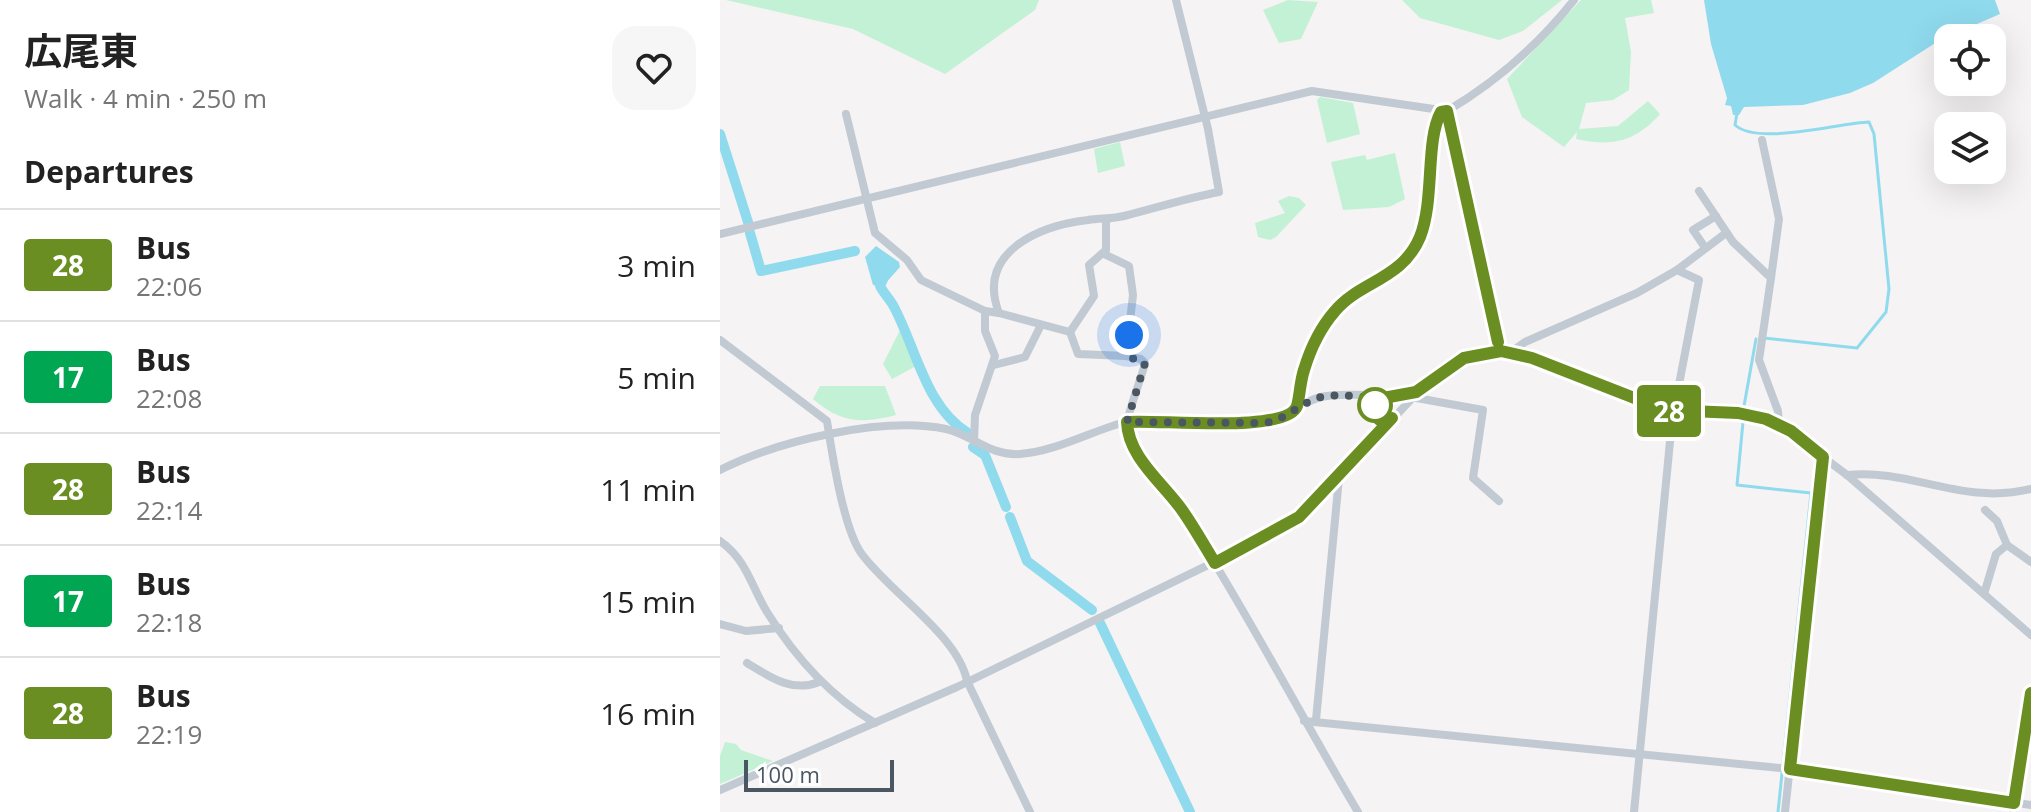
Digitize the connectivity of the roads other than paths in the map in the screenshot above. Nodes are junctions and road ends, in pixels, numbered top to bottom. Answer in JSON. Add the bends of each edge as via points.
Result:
{"nodes":[{"id":1,"x":1176,"y":0,"type":"edge"},
{"id":2,"x":1574,"y":0,"type":"edge"},
{"id":3,"x":1444,"y":112,"type":"junction"},
{"id":4,"x":846,"y":114,"type":"dead end"},
{"id":5,"x":1204,"y":117,"type":"junction"},
{"id":6,"x":1762,"y":140,"type":"dead end"},
{"id":7,"x":1699,"y":191,"type":"dead end"},
{"id":8,"x":867,"y":198,"type":"junction"},
{"id":9,"x":1716,"y":216,"type":"junction"},
{"id":10,"x":1106,"y":219,"type":"junction"},
{"id":11,"x":1726,"y":233,"type":"junction"},
{"id":12,"x":720,"y":234,"type":"edge"},
{"id":13,"x":1704,"y":246,"type":"junction"},
{"id":14,"x":1104,"y":254,"type":"junction"},
{"id":15,"x":1677,"y":270,"type":"junction"},
{"id":16,"x":1771,"y":278,"type":"junction"},
{"id":17,"x":985,"y":311,"type":"junction"},
{"id":18,"x":999,"y":313,"type":"junction"},
{"id":19,"x":1041,"y":325,"type":"junction"},
{"id":20,"x":1070,"y":332,"type":"junction"},
{"id":21,"x":720,"y":340,"type":"edge"},
{"id":22,"x":1501,"y":351,"type":"junction"},
{"id":23,"x":1511,"y":353,"type":"junction"},
{"id":24,"x":1126,"y":356,"type":"junction"},
{"id":25,"x":994,"y":365,"type":"junction"},
{"id":26,"x":1414,"y":394,"type":"junction"},
{"id":27,"x":1383,"y":398,"type":"junction"},
{"id":28,"x":1296,"y":407,"type":"junction"},
{"id":29,"x":1675,"y":412,"type":"junction"},
{"id":30,"x":1392,"y":418,"type":"junction"},
{"id":31,"x":1127,"y":422,"type":"junction"},
{"id":32,"x":1779,"y":424,"type":"junction"},
{"id":33,"x":829,"y":435,"type":"junction"},
{"id":34,"x":974,"y":442,"type":"junction"},
{"id":35,"x":1823,"y":457,"type":"junction"},
{"id":36,"x":720,"y":470,"type":"edge"},
{"id":37,"x":1847,"y":475,"type":"junction"},
{"id":38,"x":1339,"y":478,"type":"junction"},
{"id":39,"x":2031,"y":489,"type":"edge"},
{"id":40,"x":1499,"y":501,"type":"dead end"},
{"id":41,"x":1985,"y":510,"type":"dead end"},
{"id":42,"x":720,"y":541,"type":"edge"},
{"id":43,"x":2007,"y":545,"type":"junction"},
{"id":44,"x":2031,"y":562,"type":"edge"},
{"id":45,"x":1215,"y":563,"type":"junction"},
{"id":46,"x":1984,"y":594,"type":"junction"},
{"id":47,"x":720,"y":624,"type":"edge"},
{"id":48,"x":779,"y":628,"type":"junction"},
{"id":49,"x":2031,"y":635,"type":"edge"},
{"id":50,"x":747,"y":663,"type":"dead end"},
{"id":51,"x":967,"y":681,"type":"junction"},
{"id":52,"x":819,"y":682,"type":"junction"},
{"id":53,"x":2031,"y":693,"type":"edge"},
{"id":54,"x":1316,"y":720,"type":"junction"},
{"id":55,"x":1304,"y":721,"type":"junction"},
{"id":56,"x":875,"y":723,"type":"junction"},
{"id":57,"x":1640,"y":753,"type":"junction"},
{"id":58,"x":1790,"y":769,"type":"junction"},
{"id":59,"x":720,"y":790,"type":"edge"},
{"id":60,"x":2031,"y":805,"type":"edge"},
{"id":61,"x":2014,"y":807,"type":"edge"},
{"id":62,"x":1030,"y":812,"type":"edge"},
{"id":63,"x":1358,"y":812,"type":"edge"},
{"id":64,"x":1634,"y":812,"type":"edge"},
{"id":65,"x":1785,"y":812,"type":"edge"}],
"edges":[{"from":1,"to":5,"type":"street"},
{"from":2,"to":3,"type":"street","via":[[1503,72]]},
{"from":3,"to":5,"type":"street","via":[[1312,91]]},
{"from":3,"to":22,"type":"street"},
{"from":3,"to":28,"type":"street","via":[[1433,134],[1432,187],[1420,237],[1394,272],[1336,310],[1304,368]]},
{"from":4,"to":8,"type":"street"},
{"from":5,"to":8,"type":"street"},
{"from":5,"to":10,"type":"street","via":[[1219,192]]},
{"from":6,"to":16,"type":"street","via":[[1779,219]]},
{"from":7,"to":9,"type":"street"},
{"from":8,"to":12,"type":"street"},
{"from":8,"to":17,"type":"street","via":[[875,233],[921,280]]},
{"from":9,"to":11,"type":"street"},
{"from":9,"to":13,"type":"street","via":[[1693,230]]},
{"from":10,"to":14,"type":"street"},
{"from":10,"to":18,"type":"street","via":[[1044,231],[1002,258],[992,290]]},
{"from":11,"to":13,"type":"street"},
{"from":11,"to":16,"type":"street"},
{"from":13,"to":15,"type":"street"},
{"from":14,"to":20,"type":"street","via":[[1089,265],[1094,296]]},
{"from":14,"to":24,"type":"street","via":[[1129,266],[1133,295]]},
{"from":15,"to":23,"type":"street"},
{"from":15,"to":29,"type":"street","via":[[1699,280]]},
{"from":16,"to":32,"type":"street","via":[[1759,360]]},
{"from":17,"to":18,"type":"street"},
{"from":17,"to":25,"type":"street"},
{"from":18,"to":19,"type":"street"},
{"from":19,"to":20,"type":"street"},
{"from":19,"to":25,"type":"street","via":[[1025,357]]},
{"from":20,"to":24,"type":"street","via":[[1078,354]]},
{"from":21,"to":33,"type":"street","via":[[827,421]]},
{"from":22,"to":23,"type":"street"},
{"from":22,"to":26,"type":"street","via":[[1464,358]]},
{"from":23,"to":29,"type":"street"},
{"from":24,"to":31,"type":"street","via":[[1145,363]]},
{"from":25,"to":34,"type":"street","via":[[975,415]]},
{"from":26,"to":27,"type":"street"},
{"from":26,"to":30,"type":"street"},
{"from":26,"to":40,"type":"street","via":[[1483,410],[1473,478]]},
{"from":27,"to":28,"type":"street","via":[[1322,396]]},
{"from":27,"to":30,"type":"street","via":[[1376,402],[1374,414],[1382,422]]},
{"from":28,"to":31,"type":"street","via":[[1282,420],[1265,423]]},
{"from":29,"to":32,"type":"street","via":[[1738,413]]},
{"from":29,"to":57,"type":"street"},
{"from":30,"to":38,"type":"street"},
{"from":31,"to":34,"type":"street","via":[[1041,451],[999,453]]},
{"from":31,"to":45,"type":"street","via":[[1136,453]]},
{"from":32,"to":35,"type":"street"},
{"from":33,"to":34,"type":"street","via":[[897,427],[947,429]]},
{"from":33,"to":36,"type":"street","via":[[754,454]]},
{"from":33,"to":51,"type":"street","via":[[849,529],[861,552],[957,657]]},
{"from":35,"to":37,"type":"street"},
{"from":35,"to":58,"type":"street"},
{"from":37,"to":39,"type":"street","via":[[1869,473],[1960,494]]},
{"from":37,"to":46,"type":"street"},
{"from":38,"to":45,"type":"street","via":[[1299,517]]},
{"from":38,"to":54,"type":"street"},
{"from":41,"to":43,"type":"street","via":[[1997,521]]},
{"from":42,"to":48,"type":"street","via":[[751,574],[762,604]]},
{"from":43,"to":44,"type":"street"},
{"from":43,"to":46,"type":"street","via":[[1996,554]]},
{"from":45,"to":51,"type":"street"},
{"from":45,"to":55,"type":"street"},
{"from":46,"to":49,"type":"street"},
{"from":47,"to":48,"type":"street","via":[[746,631]]},
{"from":48,"to":52,"type":"street"},
{"from":50,"to":52,"type":"street","via":[[783,683]]},
{"from":51,"to":56,"type":"street"},
{"from":51,"to":62,"type":"street"},
{"from":52,"to":56,"type":"street"},
{"from":53,"to":61,"type":"street"},
{"from":54,"to":55,"type":"street"},
{"from":54,"to":57,"type":"street"},
{"from":55,"to":63,"type":"street"},
{"from":56,"to":59,"type":"street"},
{"from":57,"to":58,"type":"street"},
{"from":57,"to":64,"type":"street"},
{"from":58,"to":61,"type":"street"},
{"from":58,"to":65,"type":"street"},
{"from":60,"to":61,"type":"street"}]}
